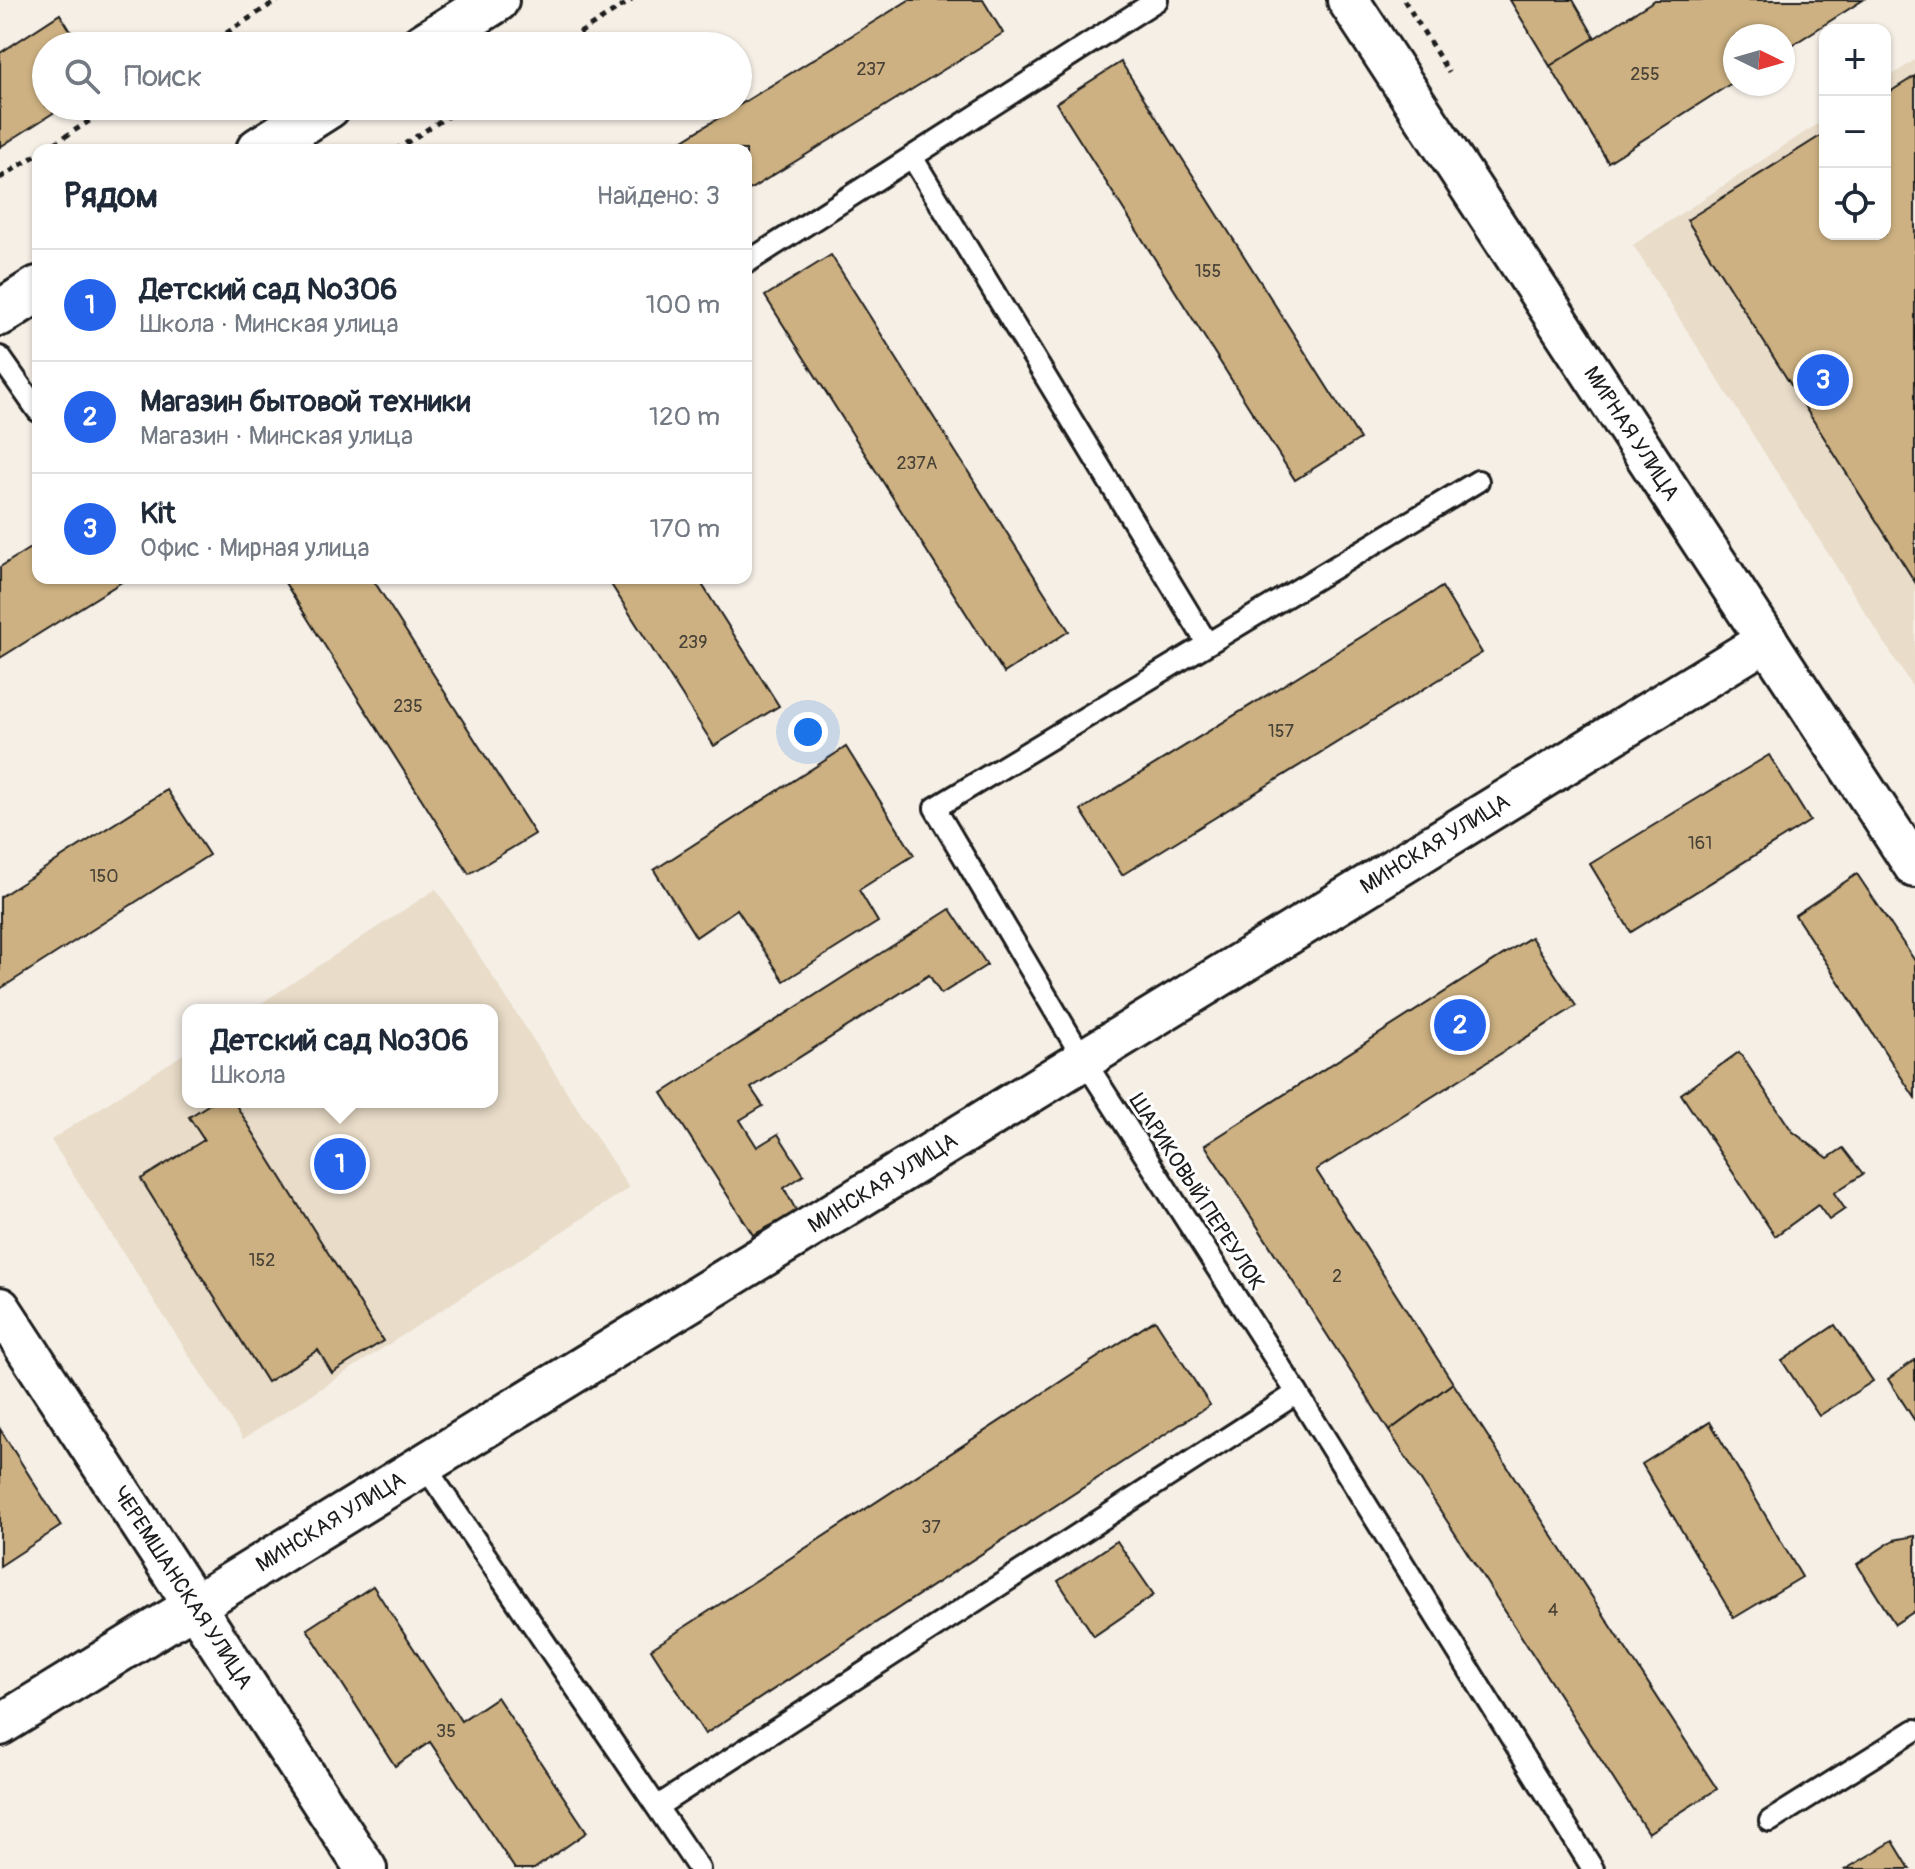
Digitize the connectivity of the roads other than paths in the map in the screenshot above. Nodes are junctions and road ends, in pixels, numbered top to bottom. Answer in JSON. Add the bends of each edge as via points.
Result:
{"nodes":[{"id":1,"x":496,"y":0,"type":"edge"},
{"id":2,"x":1157,"y":0,"type":"edge"},
{"id":3,"x":1348,"y":0,"type":"edge"},
{"id":4,"x":445,"y":32,"type":"edge"},
{"id":5,"x":306,"y":120,"type":"edge"},
{"id":6,"x":268,"y":144,"type":"edge"},
{"id":7,"x":912,"y":157,"type":"junction"},
{"id":8,"x":752,"y":259,"type":"edge"},
{"id":9,"x":32,"y":293,"type":"edge"},
{"id":10,"x":0,"y":313,"type":"edge"},
{"id":11,"x":0,"y":357,"type":"edge"},
{"id":12,"x":32,"y":402,"type":"edge"},
{"id":13,"x":1478,"y":481,"type":"dead end"},
{"id":14,"x":1767,"y":640,"type":"junction"},
{"id":15,"x":1207,"y":643,"type":"junction"},
{"id":16,"x":1915,"y":867,"type":"edge"},
{"id":17,"x":1084,"y":1060,"type":"junction"},
{"id":18,"x":0,"y":1308,"type":"edge"},
{"id":19,"x":1297,"y":1393,"type":"junction"},
{"id":20,"x":424,"y":1465,"type":"junction"},
{"id":21,"x":194,"y":1606,"type":"junction"},
{"id":22,"x":0,"y":1725,"type":"edge"},
{"id":23,"x":1915,"y":1730,"type":"edge"},
{"id":24,"x":658,"y":1806,"type":"junction"},
{"id":25,"x":1770,"y":1821,"type":"dead end"},
{"id":26,"x":366,"y":1869,"type":"edge"},
{"id":27,"x":699,"y":1869,"type":"edge"},
{"id":28,"x":1593,"y":1869,"type":"edge"}],
"edges":[{"from":1,"to":4,"type":"main road"},
{"from":2,"to":7,"type":"lane"},
{"from":3,"to":14,"type":"street","name":"МИРНАЯ УЛИЦА"},
{"from":5,"to":6,"type":"main road"},
{"from":7,"to":8,"type":"lane"},
{"from":7,"to":15,"type":"lane"},
{"from":9,"to":10,"type":"main road"},
{"from":11,"to":12,"type":"lane"},
{"from":13,"to":15,"type":"lane"},
{"from":14,"to":16,"type":"street","name":"МИРНАЯ УЛИЦА"},
{"from":14,"to":17,"type":"street","name":"МИНСКАЯ УЛИЦА"},
{"from":15,"to":17,"type":"lane","name":"ШАРИКОВЫЙ ПЕРЕУЛОК","via":[[935,808]]},
{"from":17,"to":19,"type":"lane","name":"ШАРИКОВЫЙ ПЕРЕУЛОК"},
{"from":17,"to":20,"type":"street","name":"МИНСКАЯ УЛИЦА"},
{"from":18,"to":21,"type":"street","name":"ЧЕРЕМШАНСКАЯ УЛИЦА"},
{"from":19,"to":24,"type":"lane"},
{"from":19,"to":28,"type":"lane","name":"ШАРИКОВЫЙ ПЕРЕУЛОК"},
{"from":20,"to":21,"type":"street","name":"МИНСКАЯ УЛИЦА"},
{"from":20,"to":24,"type":"lane"},
{"from":21,"to":22,"type":"street","name":"МИНСКАЯ УЛИЦА"},
{"from":21,"to":26,"type":"street","name":"ЧЕРЕМШАНСКАЯ УЛИЦА"},
{"from":23,"to":25,"type":"lane"},
{"from":24,"to":27,"type":"lane"}]}
